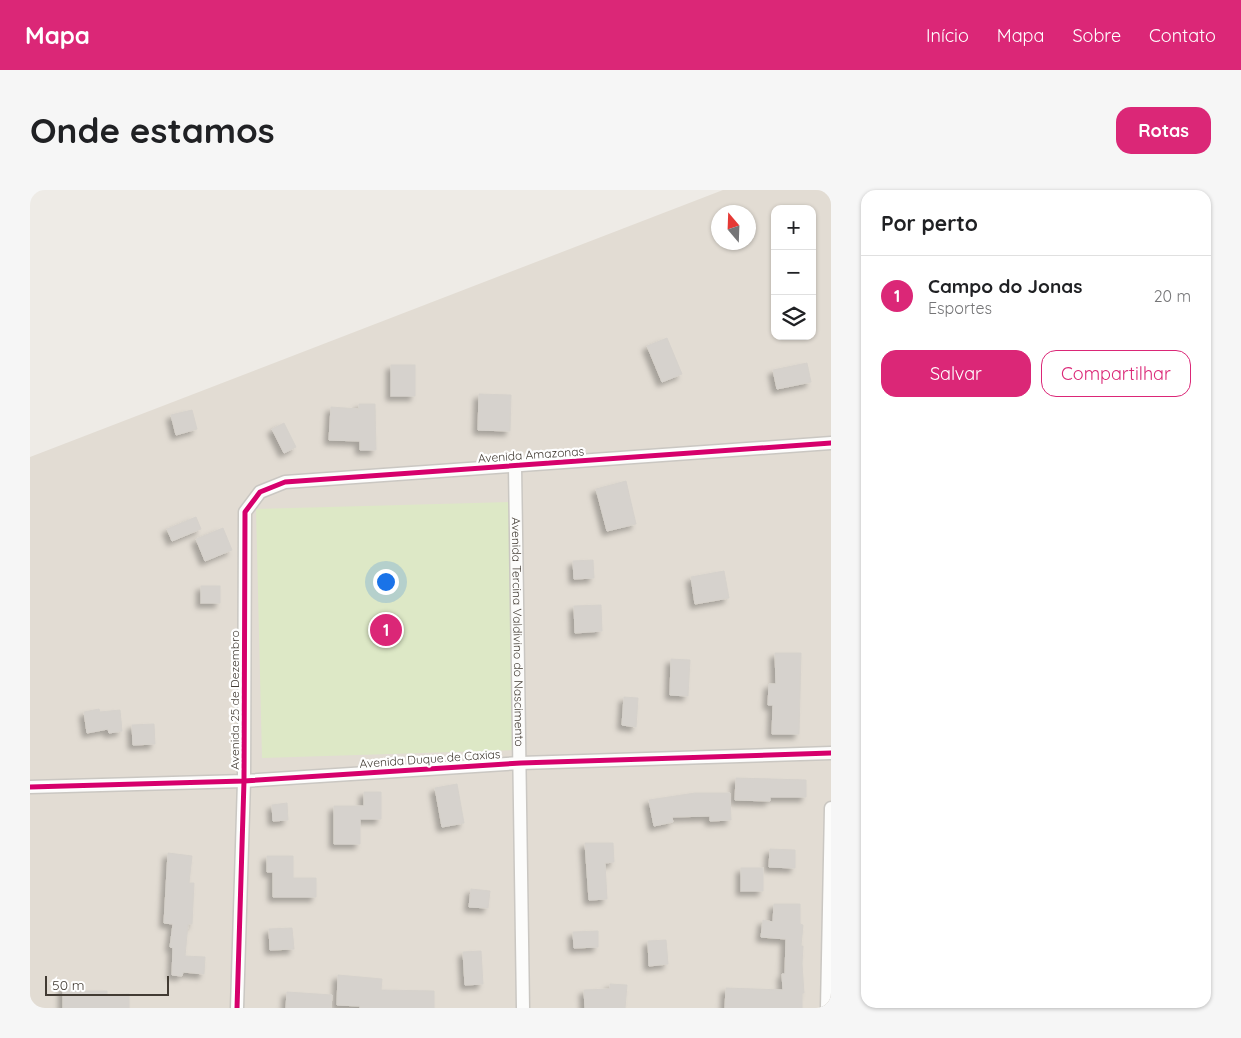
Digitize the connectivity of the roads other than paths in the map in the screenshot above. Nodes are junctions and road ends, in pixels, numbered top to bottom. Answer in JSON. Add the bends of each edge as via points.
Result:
{"nodes":[{"id":1,"x":831,"y":443,"type":"edge"},
{"id":2,"x":515,"y":466,"type":"junction"},
{"id":3,"x":246,"y":512,"type":"joint"},
{"id":4,"x":831,"y":754,"type":"edge"},
{"id":5,"x":520,"y":763,"type":"junction"},
{"id":6,"x":244,"y":781,"type":"junction"},
{"id":7,"x":30,"y":787,"type":"edge"},
{"id":8,"x":831,"y":808,"type":"edge"},
{"id":9,"x":237,"y":1008,"type":"edge"},
{"id":10,"x":522,"y":1008,"type":"edge"},
{"id":11,"x":827,"y":1008,"type":"edge"}],
"edges":[{"from":1,"to":2,"type":"street","name":"Avenida Amazonas"},
{"from":2,"to":3,"type":"street","name":"Avenida Amazonas","via":[[285,482],[260,492]]},
{"from":2,"to":5,"type":"street","name":"Avenida Tercina Valdivino do Nascimento"},
{"from":3,"to":6,"type":"street","name":"Avenida 25 de Dezembro"},
{"from":4,"to":5,"type":"street","name":"Avenida Duque de Caxias"},
{"from":5,"to":6,"type":"street","name":"Avenida Duque de Caxias"},
{"from":5,"to":10,"type":"street","name":"Avenida Tercina Valdivino do Nascimento"},
{"from":6,"to":7,"type":"street","name":"Avenida Duque de Caxias"},
{"from":6,"to":9,"type":"street","name":"Avenida 25 de Dezembro"},
{"from":8,"to":11,"type":"street"}]}
